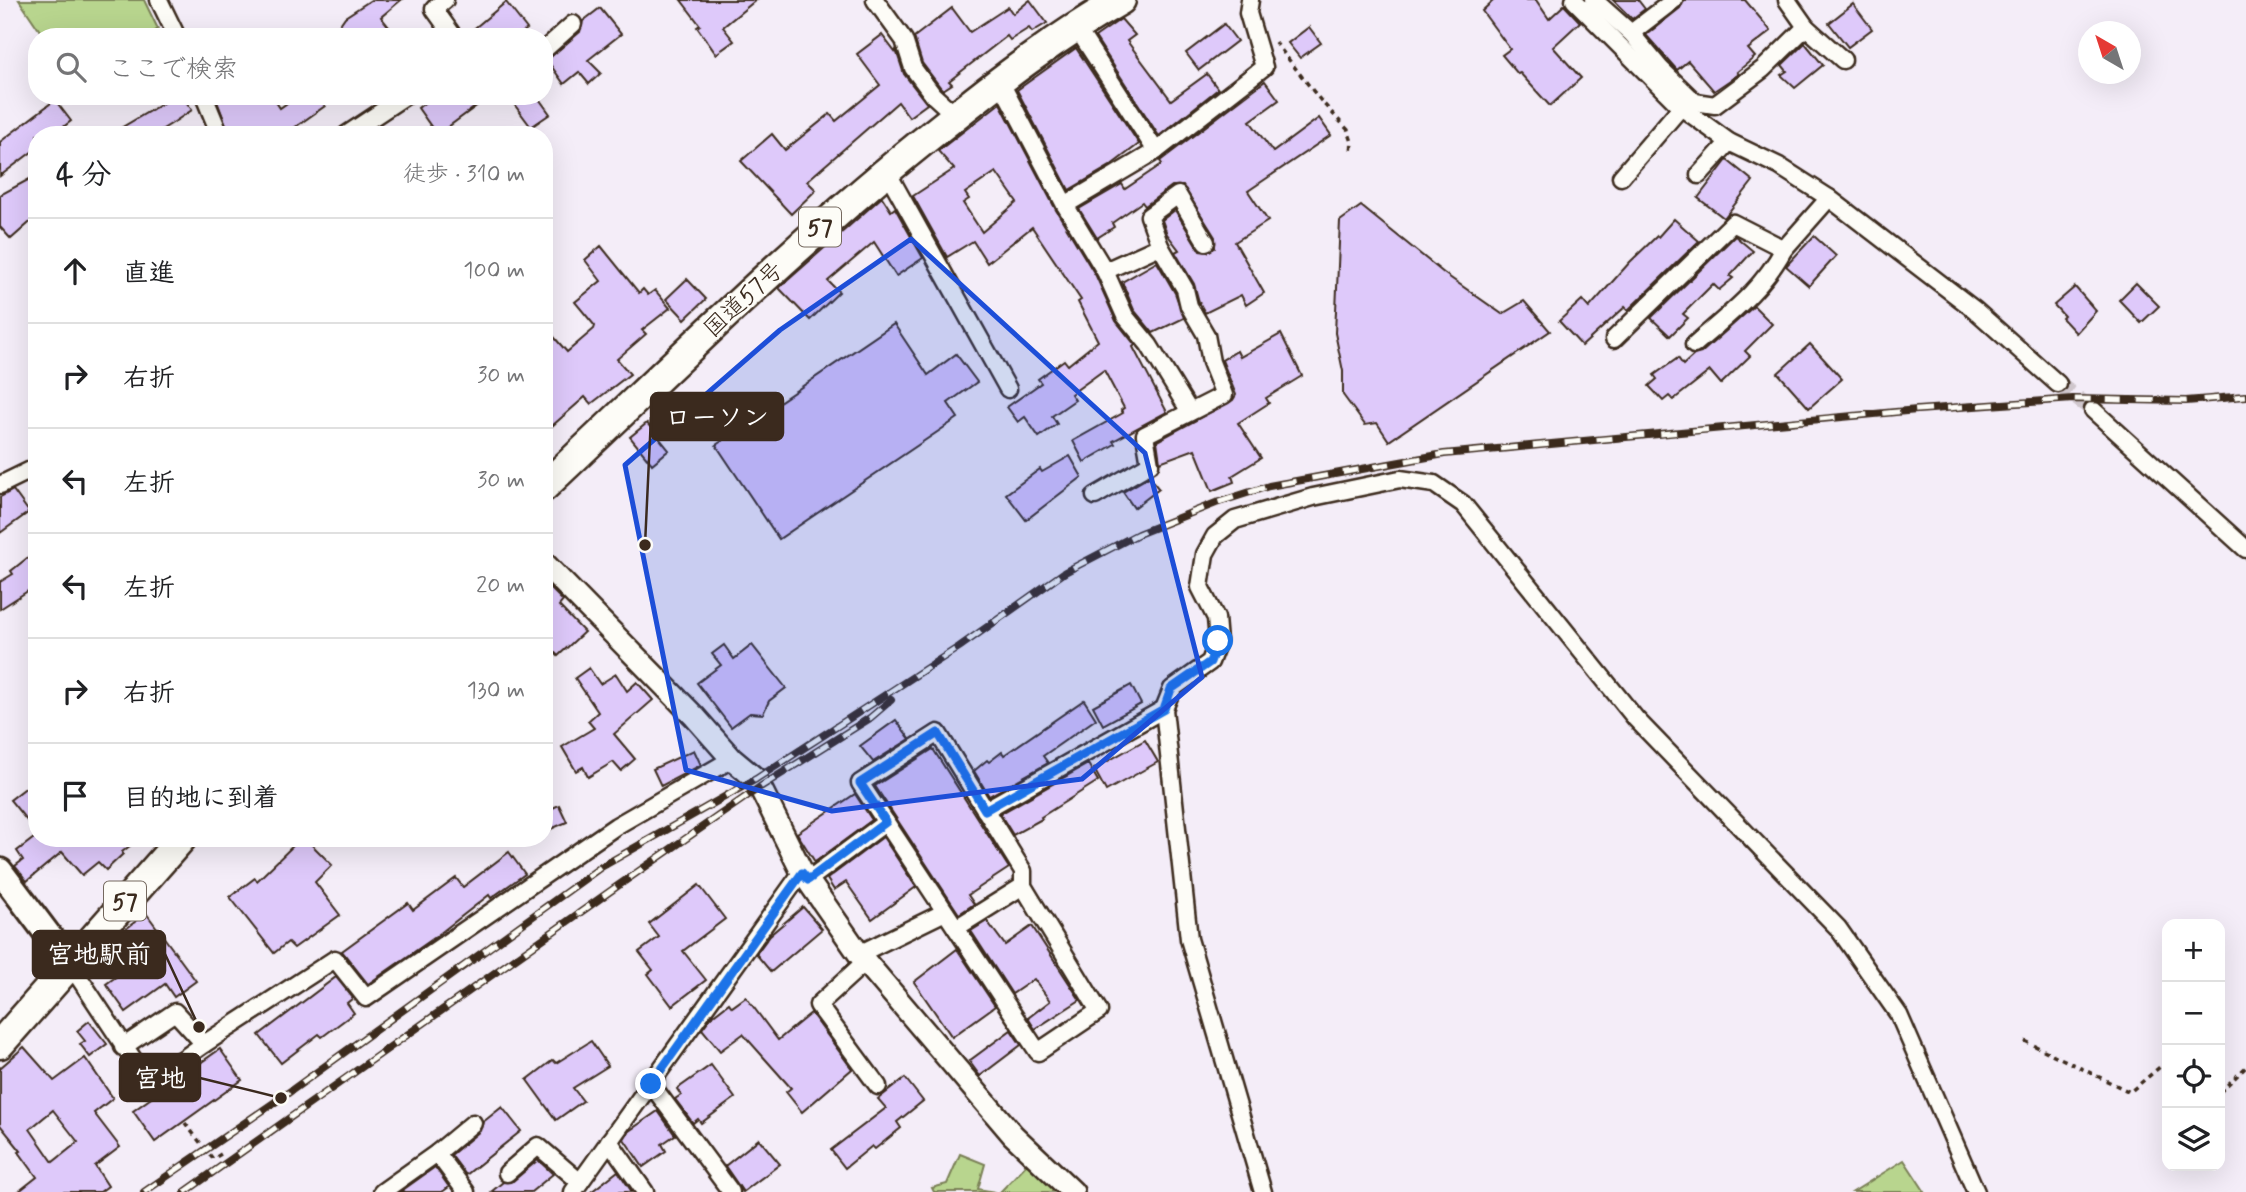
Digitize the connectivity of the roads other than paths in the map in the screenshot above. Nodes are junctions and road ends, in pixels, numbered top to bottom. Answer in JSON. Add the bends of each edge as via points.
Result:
{"nodes":[{"id":1,"x":159,"y":0,"type":"edge"},
{"id":2,"x":445,"y":0,"type":"edge"},
{"id":3,"x":874,"y":0,"type":"edge"},
{"id":4,"x":1121,"y":0,"type":"edge"},
{"id":5,"x":1250,"y":0,"type":"edge"},
{"id":6,"x":1574,"y":0,"type":"edge"},
{"id":7,"x":1594,"y":0,"type":"edge"},
{"id":8,"x":1674,"y":0,"type":"edge"},
{"id":9,"x":1787,"y":0,"type":"edge"},
{"id":10,"x":573,"y":24,"type":"dead end"},
{"id":11,"x":1076,"y":27,"type":"junction"},
{"id":12,"x":1806,"y":27,"type":"junction"},
{"id":13,"x":173,"y":28,"type":"edge"},
{"id":14,"x":448,"y":28,"type":"edge"},
{"id":15,"x":1631,"y":33,"type":"junction"},
{"id":16,"x":553,"y":42,"type":"edge"},
{"id":17,"x":1843,"y":60,"type":"dead end"},
{"id":18,"x":1000,"y":81,"type":"junction"},
{"id":19,"x":208,"y":105,"type":"edge"},
{"id":20,"x":391,"y":105,"type":"edge"},
{"id":21,"x":1681,"y":107,"type":"junction"},
{"id":22,"x":956,"y":115,"type":"junction"},
{"id":23,"x":216,"y":126,"type":"edge"},
{"id":24,"x":360,"y":126,"type":"edge"},
{"id":25,"x":1729,"y":142,"type":"junction"},
{"id":26,"x":1156,"y":151,"type":"junction"},
{"id":27,"x":886,"y":170,"type":"junction"},
{"id":28,"x":1699,"y":175,"type":"dead end"},
{"id":29,"x":1620,"y":177,"type":"dead end"},
{"id":30,"x":1829,"y":198,"type":"junction"},
{"id":31,"x":1065,"y":205,"type":"junction"},
{"id":32,"x":1206,"y":242,"type":"dead end"},
{"id":33,"x":1160,"y":246,"type":"junction"},
{"id":34,"x":1784,"y":249,"type":"junction"},
{"id":35,"x":1105,"y":271,"type":"junction"},
{"id":36,"x":1614,"y":340,"type":"dead end"},
{"id":37,"x":1694,"y":345,"type":"dead end"},
{"id":38,"x":2058,"y":384,"type":"tunnel mouth"},
{"id":39,"x":1008,"y":389,"type":"dead end"},
{"id":40,"x":2093,"y":410,"type":"tunnel mouth"},
{"id":41,"x":1190,"y":412,"type":"junction"},
{"id":42,"x":28,"y":471,"type":"edge"},
{"id":43,"x":553,"y":479,"type":"edge"},
{"id":44,"x":0,"y":485,"type":"edge"},
{"id":45,"x":1095,"y":496,"type":"dead end"},
{"id":46,"x":2246,"y":549,"type":"edge"},
{"id":47,"x":553,"y":572,"type":"edge"},
{"id":48,"x":1164,"y":709,"type":"junction"},
{"id":49,"x":732,"y":759,"type":"junction"},
{"id":50,"x":985,"y":810,"type":"junction"},
{"id":51,"x":886,"y":822,"type":"junction"},
{"id":52,"x":174,"y":847,"type":"edge"},
{"id":53,"x":0,"y":871,"type":"edge"},
{"id":54,"x":805,"y":876,"type":"junction"},
{"id":55,"x":1023,"y":886,"type":"junction"},
{"id":56,"x":945,"y":912,"type":"junction"},
{"id":57,"x":956,"y":929,"type":"junction"},
{"id":58,"x":862,"y":957,"type":"junction"},
{"id":59,"x":70,"y":964,"type":"junction"},
{"id":60,"x":0,"y":1044,"type":"edge"},
{"id":61,"x":204,"y":1044,"type":"junction"},
{"id":62,"x":123,"y":1047,"type":"junction"},
{"id":63,"x":651,"y":1084,"type":"junction"},
{"id":64,"x":878,"y":1086,"type":"dead end"},
{"id":65,"x":473,"y":1123,"type":"dead end"},
{"id":66,"x":609,"y":1141,"type":"junction"},
{"id":67,"x":438,"y":1153,"type":"junction"},
{"id":68,"x":507,"y":1173,"type":"dead end"},
{"id":69,"x":577,"y":1187,"type":"edge"},
{"id":70,"x":382,"y":1192,"type":"edge"},
{"id":71,"x":466,"y":1192,"type":"edge"},
{"id":72,"x":645,"y":1192,"type":"edge"},
{"id":73,"x":731,"y":1192,"type":"edge"},
{"id":74,"x":1073,"y":1192,"type":"edge"},
{"id":75,"x":1263,"y":1192,"type":"edge"},
{"id":76,"x":1976,"y":1192,"type":"edge"}],
"edges":[{"from":1,"to":13,"type":"street"},
{"from":2,"to":14,"type":"street","via":[[434,9]]},
{"from":3,"to":22,"type":"street","via":[[904,40],[914,68],[933,95]]},
{"from":4,"to":11,"type":"highway","name":"国道57号","number":"57"},
{"from":5,"to":26,"type":"street","via":[[1248,13],[1264,67]]},
{"from":6,"to":21,"type":"street"},
{"from":7,"to":15,"type":"street"},
{"from":8,"to":15,"type":"street"},
{"from":9,"to":12,"type":"street"},
{"from":10,"to":16,"type":"street"},
{"from":11,"to":18,"type":"highway","name":"国道57号","number":"57"},
{"from":11,"to":26,"type":"street"},
{"from":12,"to":15,"type":"street","via":[[1763,69],[1715,105],[1695,102]]},
{"from":12,"to":17,"type":"street"},
{"from":18,"to":22,"type":"highway","name":"国道57号","number":"57"},
{"from":18,"to":31,"type":"street"},
{"from":19,"to":23,"type":"street"},
{"from":20,"to":24,"type":"street"},
{"from":21,"to":25,"type":"street"},
{"from":21,"to":29,"type":"street"},
{"from":22,"to":27,"type":"highway","name":"国道57号","number":"57"},
{"from":25,"to":28,"type":"street"},
{"from":25,"to":30,"type":"street"},
{"from":26,"to":31,"type":"street"},
{"from":27,"to":39,"type":"street"},
{"from":27,"to":43,"type":"highway","name":"国道57号","number":"57"},
{"from":30,"to":34,"type":"street"},
{"from":30,"to":38,"type":"street","via":[[1975,310]]},
{"from":31,"to":35,"type":"street"},
{"from":32,"to":33,"type":"street","via":[[1178,195],[1149,216]]},
{"from":33,"to":35,"type":"street"},
{"from":33,"to":41,"type":"street","via":[[1206,335],[1224,394]]},
{"from":34,"to":36,"type":"street","via":[[1733,223]]},
{"from":34,"to":37,"type":"street","via":[[1753,293]]},
{"from":35,"to":41,"type":"street","via":[[1125,316],[1149,345]]},
{"from":40,"to":46,"type":"street"},
{"from":41,"to":45,"type":"street","via":[[1144,435],[1150,464]]},
{"from":42,"to":44,"type":"street"},
{"from":47,"to":49,"type":"street"},
{"from":48,"to":50,"type":"street"},
{"from":48,"to":75,"type":"street","via":[[1189,939]]},
{"from":48,"to":76,"type":"street","via":[[1171,689],[1210,662],[1218,641],[1216,618],[1200,587],[1205,554],[1225,528],[1235,520],[1313,497],[1399,479],[1434,484],[1463,504],[1636,719],[1838,928],[1899,1015]]},
{"from":49,"to":54,"type":"street","via":[[756,779]]},
{"from":49,"to":61,"type":"street","via":[[616,826],[366,998],[335,959]]},
{"from":50,"to":51,"type":"street","via":[[938,733],[860,783]]},
{"from":50,"to":55,"type":"street","via":[[1023,871]]},
{"from":51,"to":54,"type":"street"},
{"from":51,"to":56,"type":"street"},
{"from":52,"to":59,"type":"highway","number":"57"},
{"from":53,"to":59,"type":"main road"},
{"from":54,"to":58,"type":"street"},
{"from":54,"to":63,"type":"street"},
{"from":55,"to":57,"type":"street"},
{"from":55,"to":57,"type":"street","via":[[1100,1011],[1038,1052]]},
{"from":56,"to":57,"type":"street"},
{"from":56,"to":58,"type":"street"},
{"from":58,"to":64,"type":"street","via":[[818,1004]]},
{"from":58,"to":74,"type":"street","via":[[1013,1135]]},
{"from":59,"to":60,"type":"highway","number":"57"},
{"from":59,"to":62,"type":"street"},
{"from":61,"to":62,"type":"street","via":[[175,1012]]},
{"from":61,"to":62,"type":"street","via":[[149,1083]]},
{"from":63,"to":66,"type":"street"},
{"from":63,"to":73,"type":"street"},
{"from":65,"to":67,"type":"street"},
{"from":66,"to":69,"type":"street"},
{"from":66,"to":72,"type":"street"},
{"from":67,"to":70,"type":"street"},
{"from":67,"to":71,"type":"street"},
{"from":68,"to":69,"type":"street","via":[[538,1146]]}]}
